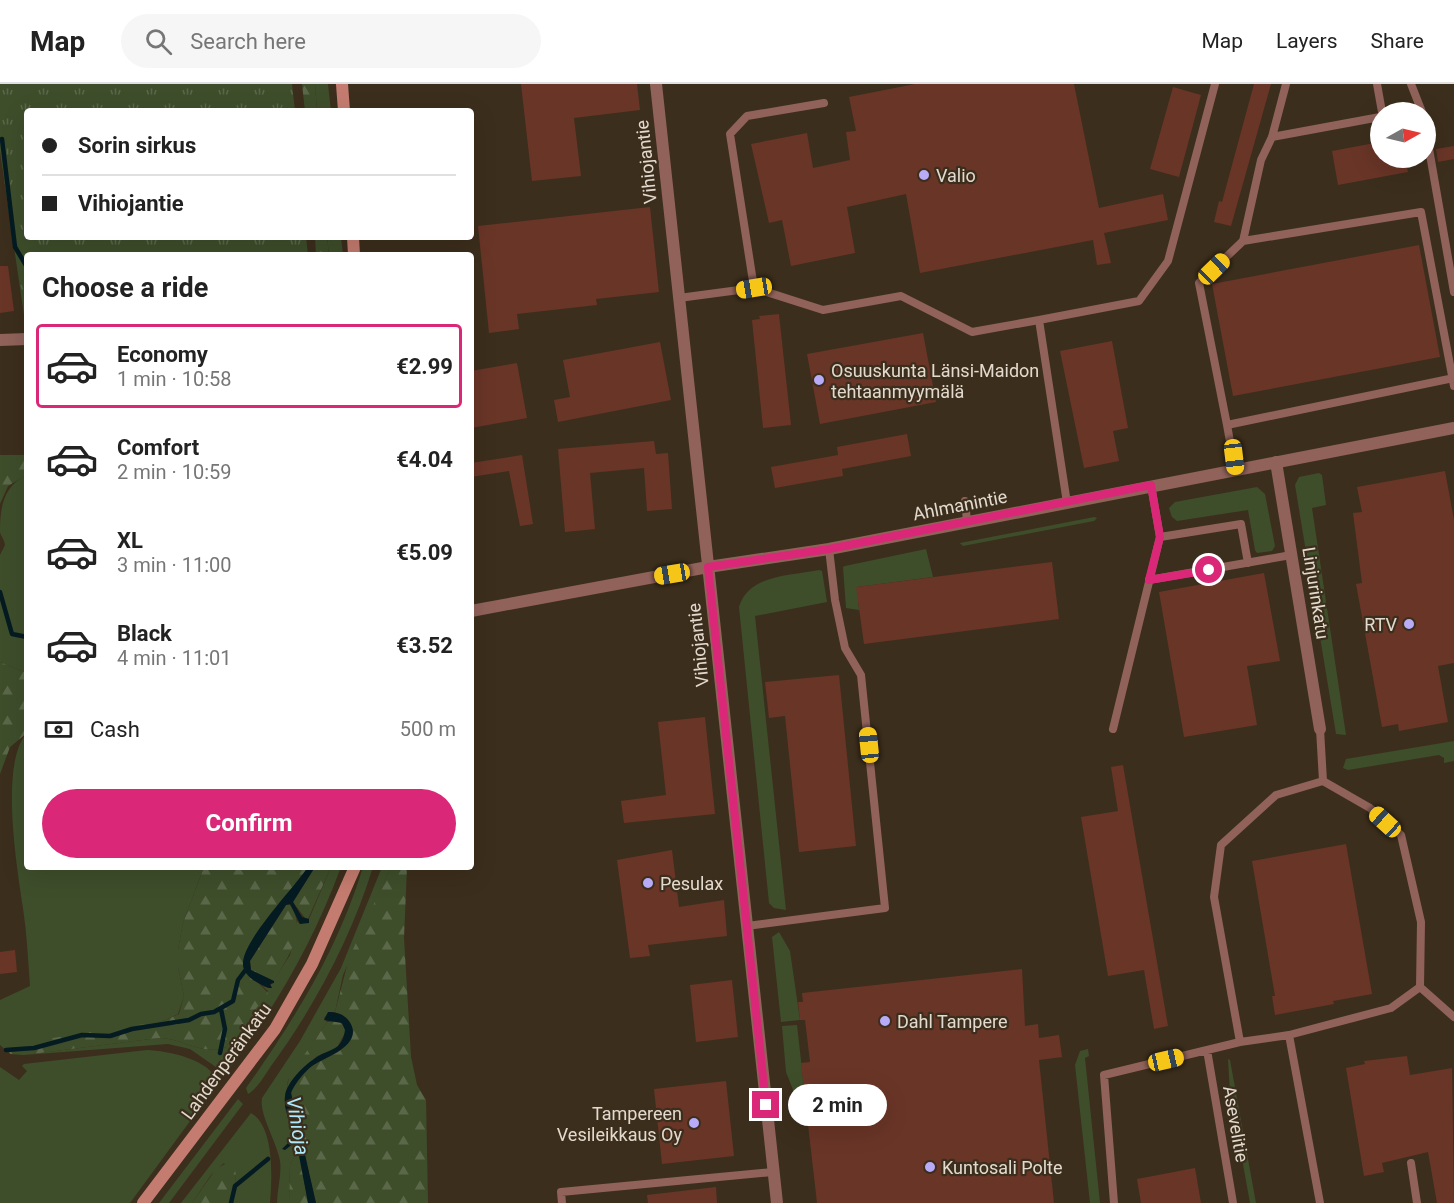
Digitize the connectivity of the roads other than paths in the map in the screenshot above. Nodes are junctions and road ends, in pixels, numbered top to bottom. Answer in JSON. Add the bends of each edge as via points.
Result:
{"nodes":[{"id":1,"x":342,"y":84,"type":"edge"},
{"id":2,"x":656,"y":84,"type":"edge"},
{"id":3,"x":1215,"y":84,"type":"edge"},
{"id":4,"x":1286,"y":84,"type":"edge"},
{"id":5,"x":1377,"y":84,"type":"edge"},
{"id":6,"x":1411,"y":84,"type":"edge"},
{"id":7,"x":1380,"y":102,"type":"edge"},
{"id":8,"x":1418,"y":102,"type":"edge"},
{"id":9,"x":824,"y":103,"type":"dead end"},
{"id":10,"x":344,"y":108,"type":"edge"},
{"id":11,"x":1370,"y":119,"type":"edge"},
{"id":12,"x":1272,"y":137,"type":"junction"},
{"id":13,"x":1432,"y":168,"type":"edge"},
{"id":14,"x":1243,"y":241,"type":"junction"},
{"id":15,"x":754,"y":288,"type":"junction"},
{"id":16,"x":1454,"y":292,"type":"edge"},
{"id":17,"x":679,"y":298,"type":"junction"},
{"id":18,"x":1039,"y":320,"type":"junction"},
{"id":19,"x":24,"y":339,"type":"edge"},
{"id":20,"x":0,"y":340,"type":"edge"},
{"id":21,"x":1454,"y":381,"type":"edge"},
{"id":22,"x":1227,"y":425,"type":"junction"},
{"id":23,"x":1454,"y":428,"type":"edge"},
{"id":24,"x":1276,"y":462,"type":"junction"},
{"id":25,"x":1235,"y":470,"type":"junction"},
{"id":26,"x":1151,"y":485,"type":"junction"},
{"id":27,"x":965,"y":501,"type":"dead end"},
{"id":28,"x":1067,"y":502,"type":"junction"},
{"id":29,"x":968,"y":521,"type":"junction"},
{"id":30,"x":1160,"y":537,"type":"junction"},
{"id":31,"x":829,"y":549,"type":"junction"},
{"id":32,"x":1291,"y":555,"type":"junction"},
{"id":33,"x":1248,"y":563,"type":"junction"},
{"id":34,"x":708,"y":567,"type":"junction"},
{"id":35,"x":1149,"y":580,"type":"junction"},
{"id":36,"x":474,"y":610,"type":"edge"},
{"id":37,"x":1113,"y":729,"type":"dead end"},
{"id":38,"x":1320,"y":729,"type":"joint"},
{"id":39,"x":1323,"y":781,"type":"junction"},
{"id":40,"x":354,"y":870,"type":"edge"},
{"id":41,"x":747,"y":926,"type":"junction"},
{"id":42,"x":1420,"y":987,"type":"junction"},
{"id":43,"x":1454,"y":1017,"type":"edge"},
{"id":44,"x":1289,"y":1035,"type":"junction"},
{"id":45,"x":1240,"y":1042,"type":"junction"},
{"id":46,"x":1207,"y":1050,"type":"junction"},
{"id":47,"x":1411,"y":1163,"type":"dead end"},
{"id":48,"x":773,"y":1172,"type":"junction"},
{"id":49,"x":143,"y":1203,"type":"edge"},
{"id":50,"x":562,"y":1203,"type":"edge"},
{"id":51,"x":777,"y":1203,"type":"edge"},
{"id":52,"x":1114,"y":1203,"type":"edge"},
{"id":53,"x":1233,"y":1203,"type":"edge"},
{"id":54,"x":1320,"y":1203,"type":"edge"},
{"id":55,"x":1417,"y":1203,"type":"edge"}],
"edges":[{"from":1,"to":10,"type":"main road"},
{"from":2,"to":17,"type":"street","name":"Vihiojantie"},
{"from":3,"to":18,"type":"lane","via":[[1168,261],[1139,301]]},
{"from":4,"to":12,"type":"lane"},
{"from":5,"to":7,"type":"lane"},
{"from":6,"to":8,"type":"lane"},
{"from":9,"to":15,"type":"lane","via":[[747,116],[730,134]]},
{"from":11,"to":12,"type":"lane"},
{"from":12,"to":14,"type":"lane","via":[[1261,160]]},
{"from":13,"to":16,"type":"lane"},
{"from":14,"to":21,"type":"lane","via":[[1421,212]]},
{"from":14,"to":22,"type":"lane","via":[[1199,283]]},
{"from":15,"to":17,"type":"lane"},
{"from":15,"to":18,"type":"lane","via":[[823,310],[901,296],[972,332]]},
{"from":17,"to":34,"type":"street","name":"Vihiojantie"},
{"from":18,"to":28,"type":"lane"},
{"from":19,"to":20,"type":"street"},
{"from":21,"to":22,"type":"lane"},
{"from":22,"to":25,"type":"lane"},
{"from":23,"to":24,"type":"street","name":"Ahlmanintie"},
{"from":24,"to":25,"type":"street","name":"Ahlmanintie"},
{"from":24,"to":32,"type":"street","name":"Linjurinkatu"},
{"from":25,"to":26,"type":"street","name":"Ahlmanintie"},
{"from":26,"to":28,"type":"street","name":"Ahlmanintie"},
{"from":26,"to":30,"type":"lane"},
{"from":27,"to":29,"type":"lane"},
{"from":28,"to":29,"type":"street","name":"Ahlmanintie"},
{"from":29,"to":31,"type":"street","name":"Ahlmanintie"},
{"from":30,"to":33,"type":"lane","via":[[1241,524]]},
{"from":30,"to":35,"type":"lane"},
{"from":31,"to":34,"type":"street","name":"Ahlmanintie"},
{"from":31,"to":41,"type":"lane","via":[[844,648],[861,675],[885,908]]},
{"from":32,"to":33,"type":"lane"},
{"from":32,"to":38,"type":"street","name":"Linjurinkatu"},
{"from":33,"to":35,"type":"lane"},
{"from":34,"to":36,"type":"street","name":"Ahlmanintie"},
{"from":34,"to":41,"type":"street","name":"Vihiojantie"},
{"from":35,"to":37,"type":"lane"},
{"from":38,"to":39,"type":"lane"},
{"from":39,"to":42,"type":"lane","via":[[1370,808],[1401,835],[1421,922]]},
{"from":39,"to":45,"type":"lane","via":[[1276,795],[1221,845],[1214,897]]},
{"from":40,"to":49,"type":"main road","name":"Lahdenperänkatu","via":[[312,964],[275,1029]]},
{"from":41,"to":48,"type":"street","name":"Vihiojantie"},
{"from":42,"to":43,"type":"lane"},
{"from":42,"to":44,"type":"lane","via":[[1391,1008]]},
{"from":44,"to":45,"type":"lane"},
{"from":44,"to":54,"type":"lane"},
{"from":45,"to":46,"type":"lane"},
{"from":46,"to":52,"type":"lane","via":[[1104,1075]]},
{"from":46,"to":53,"type":"lane","name":"Asevelitie"},
{"from":47,"to":55,"type":"lane"},
{"from":48,"to":50,"type":"lane","via":[[561,1192]]},
{"from":48,"to":51,"type":"street","name":"Vihiojantie"}]}
